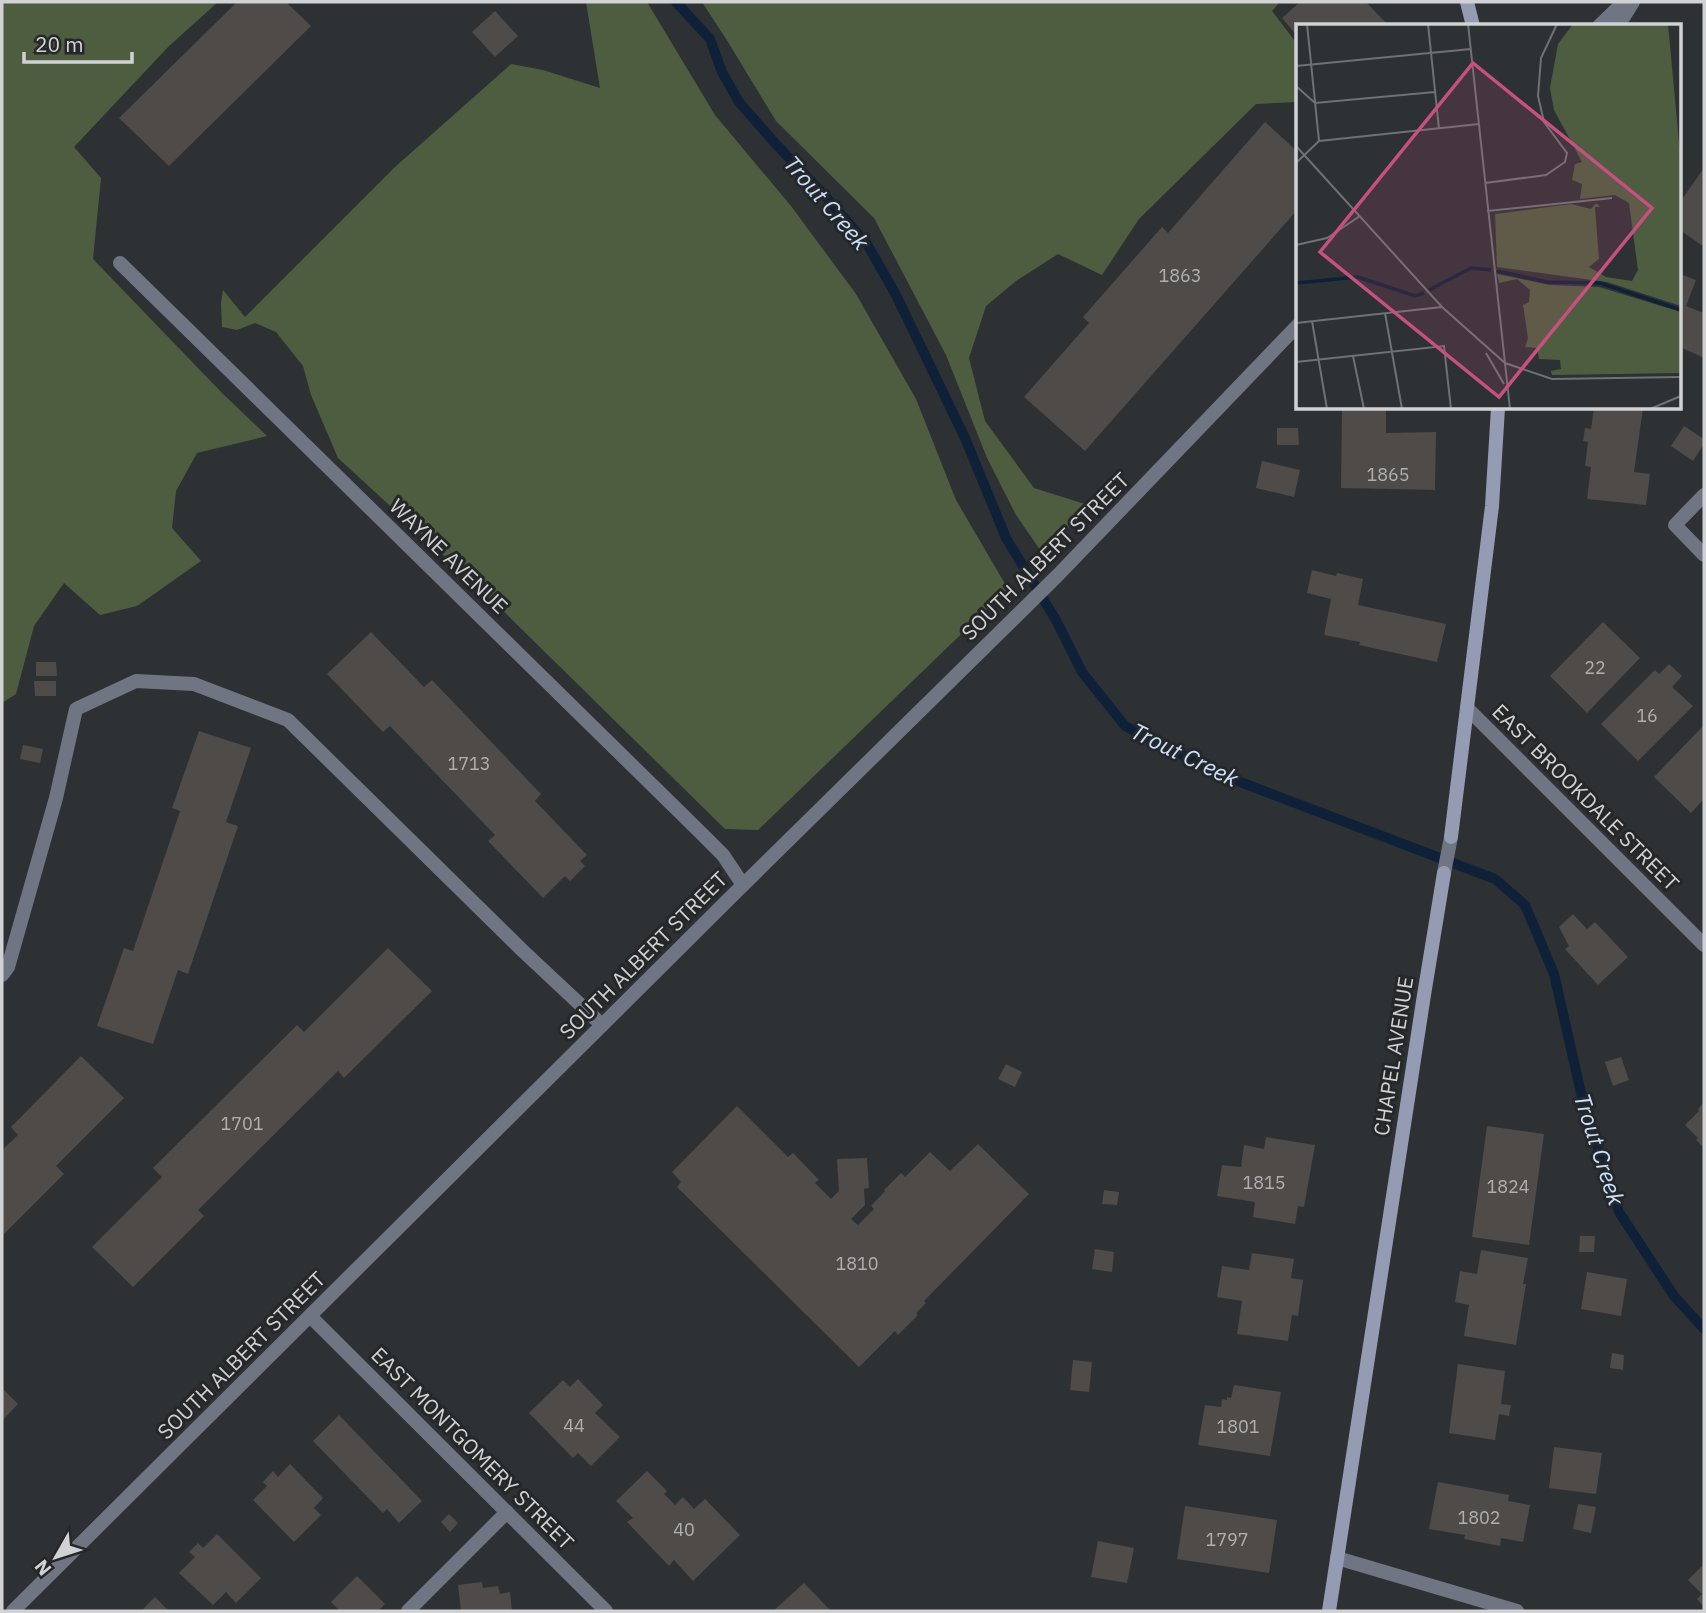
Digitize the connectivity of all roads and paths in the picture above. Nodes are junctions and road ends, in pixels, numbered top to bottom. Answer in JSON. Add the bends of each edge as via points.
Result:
{"nodes":[{"id":1,"x":1467,"y":2,"type":"edge"},
{"id":2,"x":1624,"y":2,"type":"edge"},
{"id":3,"x":1633,"y":2,"type":"edge"},
{"id":4,"x":1473,"y":24,"type":"edge"},
{"id":5,"x":1601,"y":24,"type":"edge"},
{"id":6,"x":1619,"y":24,"type":"edge"},
{"id":7,"x":120,"y":262,"type":"dead end"},
{"id":8,"x":1296,"y":327,"type":"edge"},
{"id":9,"x":1498,"y":410,"type":"edge"},
{"id":10,"x":1504,"y":410,"type":"edge"},
{"id":11,"x":1704,"y":495,"type":"edge"},
{"id":12,"x":1492,"y":506,"type":"junction"},
{"id":13,"x":1704,"y":555,"type":"edge"},
{"id":14,"x":1467,"y":708,"type":"junction"},
{"id":15,"x":743,"y":885,"type":"junction"},
{"id":16,"x":1704,"y":945,"type":"edge"},
{"id":17,"x":2,"y":975,"type":"edge"},
{"id":18,"x":602,"y":1025,"type":"junction"},
{"id":19,"x":310,"y":1315,"type":"junction"},
{"id":20,"x":507,"y":1512,"type":"junction"},
{"id":21,"x":1337,"y":1558,"type":"junction"},
{"id":22,"x":13,"y":1611,"type":"edge"},
{"id":23,"x":408,"y":1611,"type":"edge"},
{"id":24,"x":606,"y":1611,"type":"edge"},
{"id":25,"x":1329,"y":1611,"type":"edge"},
{"id":26,"x":1517,"y":1611,"type":"edge"}],
"edges":[{"from":1,"to":4,"type":"street"},
{"from":2,"to":5,"type":"street"},
{"from":3,"to":6,"type":"street"},
{"from":7,"to":15,"type":"street","name":"WAYNE AVENUE","via":[[699,831]]},
{"from":8,"to":15,"type":"street","name":"SOUTH ALBERT STREET","via":[[1058,575]]},
{"from":9,"to":12,"type":"street","name":"CHAPEL AVENUE"},
{"from":10,"to":12,"type":"street","name":"CHAPEL AVENUE"},
{"from":11,"to":13,"type":"street","via":[[1675,525]]},
{"from":12,"to":14,"type":"street","name":"CHAPEL AVENUE"},
{"from":14,"to":16,"type":"street","name":"EAST BROOKDALE STREET"},
{"from":14,"to":21,"type":"street","name":"CHAPEL AVENUE","via":[[1451,837]]},
{"from":15,"to":18,"type":"street","name":"SOUTH ALBERT STREET"},
{"from":17,"to":18,"type":"street","via":[[57,798],[75,709],[136,681],[194,684],[288,720]]},
{"from":18,"to":19,"type":"street","name":"SOUTH ALBERT STREET"},
{"from":19,"to":20,"type":"street","name":"EAST MONTGOMERY STREET"},
{"from":19,"to":22,"type":"street","name":"SOUTH ALBERT STREET"},
{"from":20,"to":23,"type":"street"},
{"from":20,"to":24,"type":"street","name":"EAST MONTGOMERY STREET"},
{"from":21,"to":25,"type":"street","name":"CHAPEL AVENUE"},
{"from":21,"to":26,"type":"street"}]}
